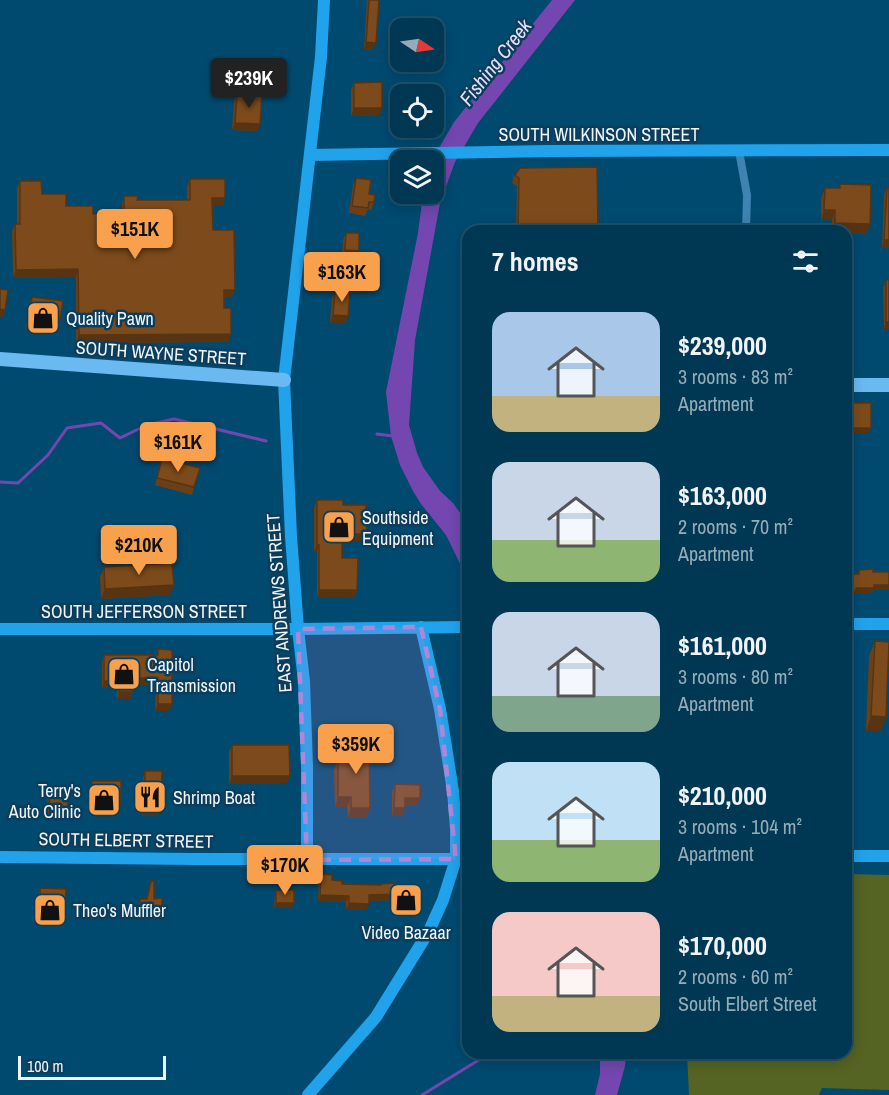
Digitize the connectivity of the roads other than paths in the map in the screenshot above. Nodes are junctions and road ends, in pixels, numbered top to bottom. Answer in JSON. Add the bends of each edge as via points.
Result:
{"nodes":[{"id":1,"x":324,"y":0,"type":"edge"},
{"id":2,"x":889,"y":150,"type":"edge"},
{"id":3,"x":740,"y":152,"type":"junction"},
{"id":4,"x":310,"y":155,"type":"junction"},
{"id":5,"x":746,"y":225,"type":"edge"},
{"id":6,"x":2,"y":362,"type":"edge"},
{"id":7,"x":284,"y":380,"type":"junction"},
{"id":8,"x":852,"y":385,"type":"edge"},
{"id":9,"x":889,"y":385,"type":"edge"},
{"id":10,"x":852,"y":624,"type":"edge"},
{"id":11,"x":889,"y":624,"type":"edge"},
{"id":12,"x":422,"y":627,"type":"junction"},
{"id":13,"x":462,"y":627,"type":"edge"},
{"id":14,"x":0,"y":629,"type":"edge"},
{"id":15,"x":298,"y":629,"type":"junction"},
{"id":16,"x":852,"y":856,"type":"edge"},
{"id":17,"x":889,"y":856,"type":"edge"},
{"id":18,"x":0,"y":857,"type":"edge"},
{"id":19,"x":462,"y":859,"type":"edge"},
{"id":20,"x":308,"y":860,"type":"junction"},
{"id":21,"x":308,"y":1095,"type":"edge"}],
"edges":[{"from":1,"to":4,"type":"street","name":"EAST ANDREWS STREET"},
{"from":2,"to":3,"type":"street","name":"SOUTH WILKINSON STREET"},
{"from":3,"to":4,"type":"street","name":"SOUTH WILKINSON STREET"},
{"from":3,"to":5,"type":"street","via":[[747,195]]},
{"from":4,"to":7,"type":"street","name":"EAST ANDREWS STREET"},
{"from":6,"to":7,"type":"main road","name":"SOUTH WAYNE STREET"},
{"from":7,"to":15,"type":"street","name":"EAST ANDREWS STREET"},
{"from":8,"to":9,"type":"main road"},
{"from":10,"to":11,"type":"street"},
{"from":12,"to":13,"type":"street","name":"SOUTH JEFFERSON STREET"},
{"from":12,"to":15,"type":"street","name":"SOUTH JEFFERSON STREET"},
{"from":12,"to":19,"type":"street","via":[[440,709]]},
{"from":14,"to":15,"type":"street","name":"SOUTH JEFFERSON STREET"},
{"from":15,"to":20,"type":"street","name":"EAST ANDREWS STREET","via":[[305,702]]},
{"from":16,"to":17,"type":"street"},
{"from":18,"to":20,"type":"street","name":"SOUTH ELBERT STREET"},
{"from":19,"to":20,"type":"street","name":"SOUTH ELBERT STREET"},
{"from":19,"to":21,"type":"street","via":[[429,931],[376,1017]]}]}
